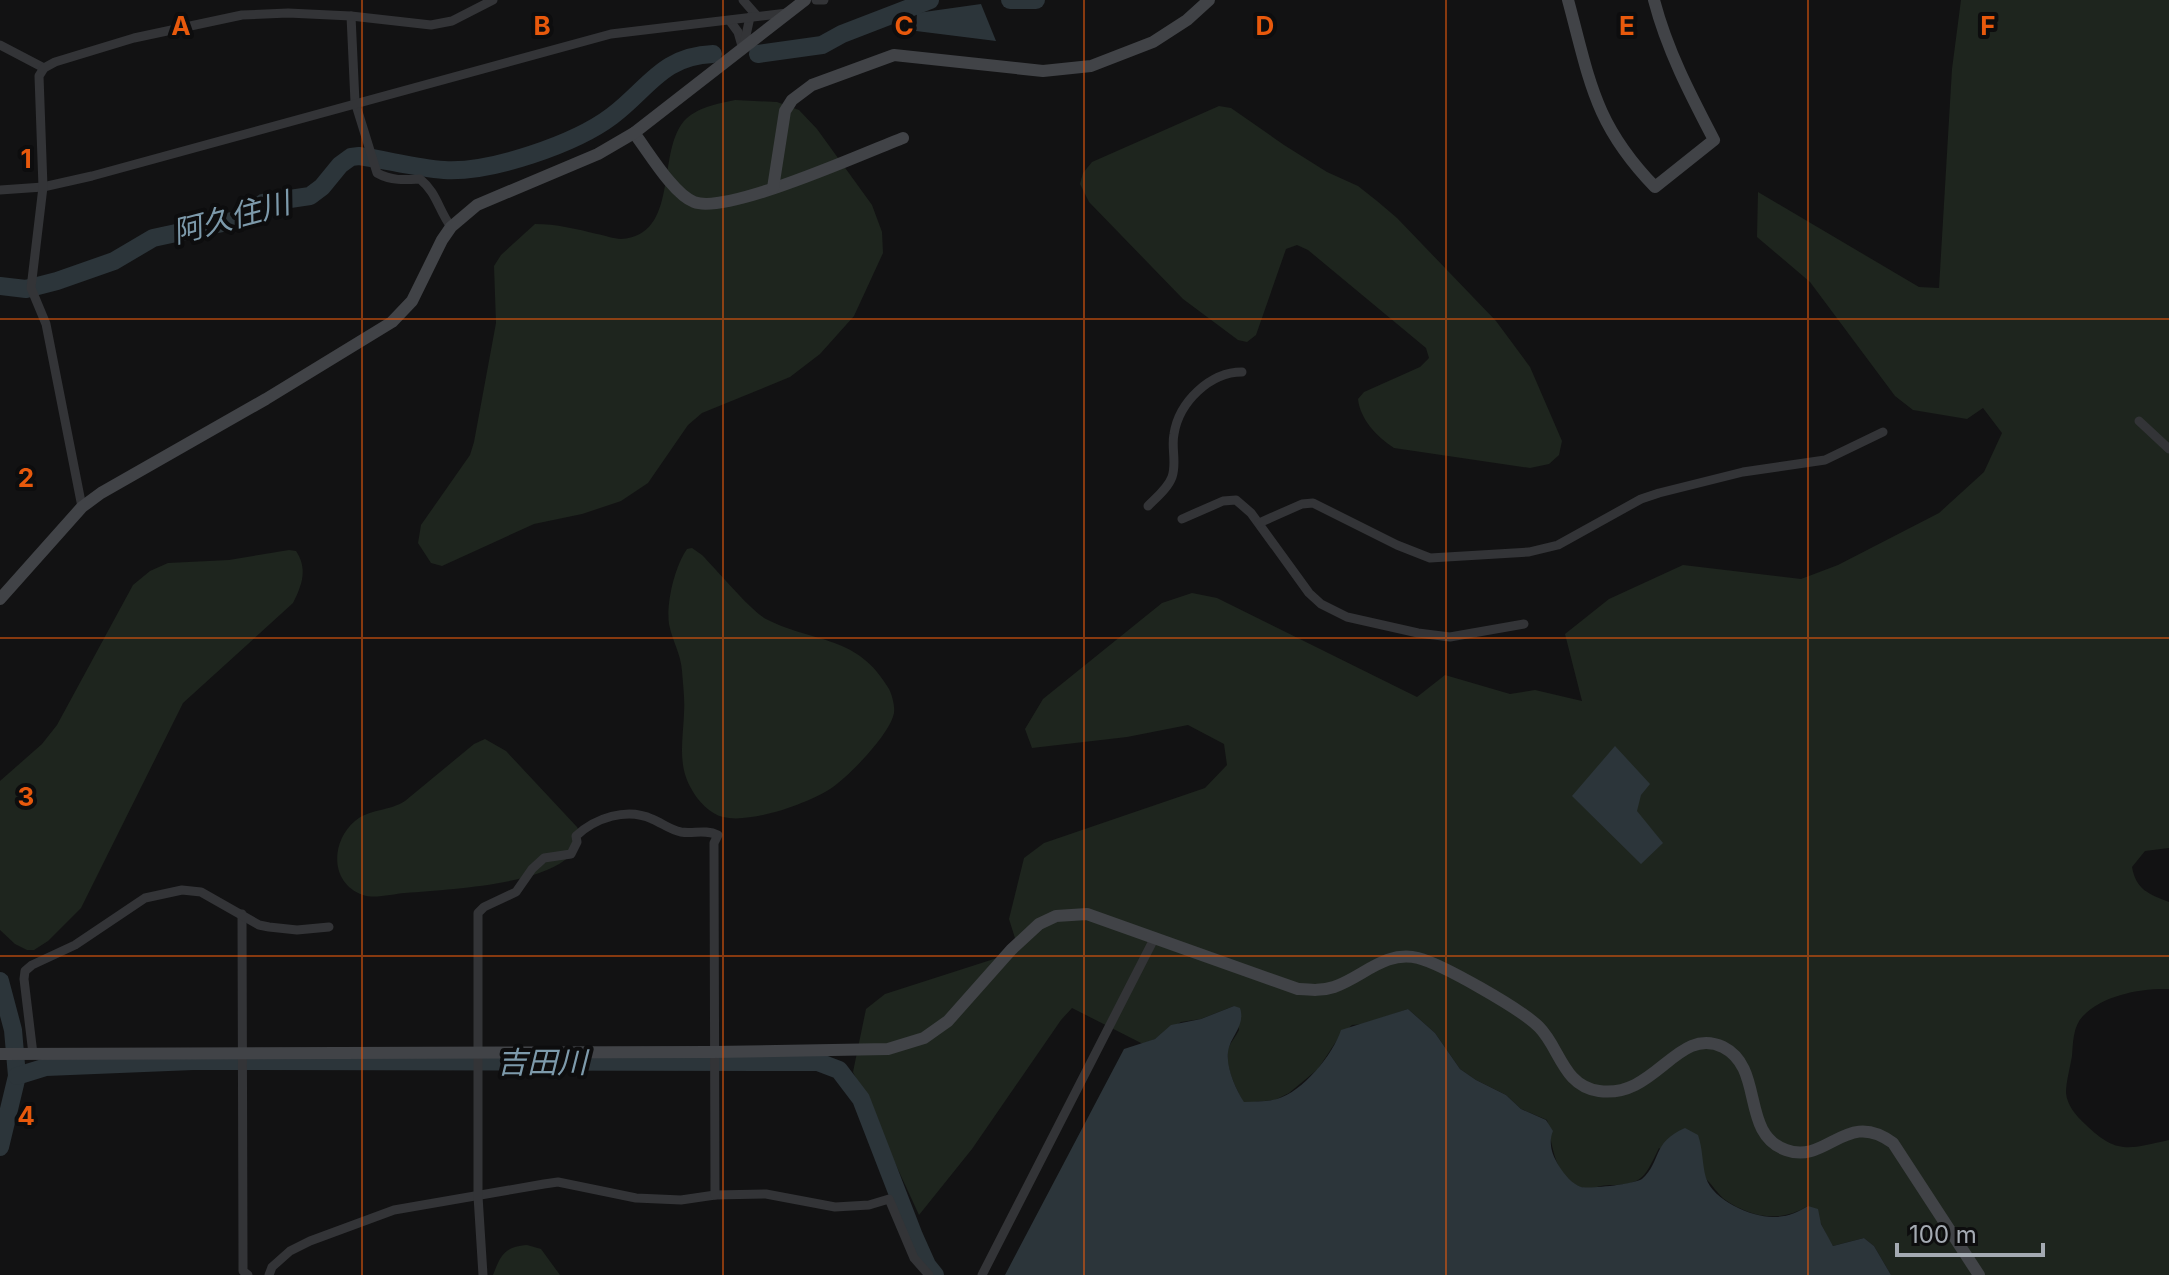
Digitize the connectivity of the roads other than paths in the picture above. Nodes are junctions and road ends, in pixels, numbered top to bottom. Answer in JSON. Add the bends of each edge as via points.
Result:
{"nodes":[{"id":1,"x":493,"y":0,"type":"edge"},
{"id":2,"x":743,"y":0,"type":"edge"},
{"id":3,"x":805,"y":0,"type":"edge"},
{"id":4,"x":816,"y":0,"type":"edge"},
{"id":5,"x":824,"y":0,"type":"edge"},
{"id":6,"x":1209,"y":0,"type":"edge"},
{"id":7,"x":1568,"y":0,"type":"edge"},
{"id":8,"x":1654,"y":0,"type":"edge"},
{"id":9,"x":790,"y":13,"type":"junction"},
{"id":10,"x":351,"y":16,"type":"junction"},
{"id":11,"x":753,"y":17,"type":"junction"},
{"id":12,"x":730,"y":21,"type":"junction"},
{"id":13,"x":0,"y":45,"type":"edge"},
{"id":14,"x":743,"y":50,"type":"junction"},
{"id":15,"x":44,"y":68,"type":"junction"},
{"id":16,"x":355,"y":102,"type":"junction"},
{"id":17,"x":634,"y":133,"type":"junction"},
{"id":18,"x":903,"y":138,"type":"dead end"},
{"id":19,"x":43,"y":187,"type":"junction"},
{"id":20,"x":773,"y":188,"type":"junction"},
{"id":21,"x":0,"y":190,"type":"edge"},
{"id":22,"x":451,"y":227,"type":"junction"},
{"id":23,"x":1242,"y":372,"type":"dead end"},
{"id":24,"x":2139,"y":421,"type":"dead end"},
{"id":25,"x":1883,"y":432,"type":"dead end"},
{"id":26,"x":2169,"y":449,"type":"edge"},
{"id":27,"x":1148,"y":506,"type":"dead end"},
{"id":28,"x":82,"y":507,"type":"junction"},
{"id":29,"x":1182,"y":519,"type":"dead end"},
{"id":30,"x":1259,"y":523,"type":"junction"},
{"id":31,"x":0,"y":599,"type":"edge"},
{"id":32,"x":1524,"y":624,"type":"dead end"},
{"id":33,"x":242,"y":914,"type":"junction"},
{"id":34,"x":329,"y":927,"type":"dead end"},
{"id":35,"x":1155,"y":937,"type":"junction"},
{"id":36,"x":478,"y":1052,"type":"junction"},
{"id":37,"x":713,"y":1052,"type":"junction"},
{"id":38,"x":242,"y":1053,"type":"junction"},
{"id":39,"x":0,"y":1054,"type":"edge"},
{"id":40,"x":30,"y":1054,"type":"junction"},
{"id":41,"x":715,"y":1195,"type":"junction"},
{"id":42,"x":478,"y":1196,"type":"junction"},
{"id":43,"x":248,"y":1275,"type":"edge"},
{"id":44,"x":269,"y":1275,"type":"edge"},
{"id":45,"x":483,"y":1275,"type":"edge"},
{"id":46,"x":929,"y":1275,"type":"edge"},
{"id":47,"x":982,"y":1275,"type":"edge"},
{"id":48,"x":1979,"y":1275,"type":"edge"}],
"edges":[{"from":1,"to":10,"type":"street","via":[[452,21],[431,25]]},
{"from":2,"to":11,"type":"street"},
{"from":3,"to":9,"type":"street"},
{"from":4,"to":5,"type":"street"},
{"from":6,"to":20,"type":"street","via":[[1153,42],[1091,66],[1043,71],[894,55],[812,85],[785,111]]},
{"from":7,"to":8,"type":"street","via":[[1600,111],[1614,139],[1655,187],[1714,140],[1678,72]]},
{"from":9,"to":11,"type":"street"},
{"from":9,"to":14,"type":"street"},
{"from":10,"to":15,"type":"street","via":[[242,15],[134,38]]},
{"from":10,"to":16,"type":"street"},
{"from":11,"to":12,"type":"street"},
{"from":11,"to":14,"type":"street"},
{"from":12,"to":14,"type":"street"},
{"from":12,"to":16,"type":"street","via":[[611,34]]},
{"from":13,"to":15,"type":"street"},
{"from":14,"to":17,"type":"street"},
{"from":15,"to":19,"type":"street","via":[[39,76]]},
{"from":16,"to":19,"type":"street"},
{"from":16,"to":22,"type":"street","via":[[377,173],[420,179],[434,190]]},
{"from":17,"to":20,"type":"street","via":[[680,193],[693,202],[724,204]]},
{"from":17,"to":22,"type":"street","via":[[598,154],[477,205]]},
{"from":18,"to":20,"type":"street"},
{"from":19,"to":21,"type":"street"},
{"from":19,"to":28,"type":"street","via":[[31,288],[46,324]]},
{"from":22,"to":28,"type":"street","via":[[418,291],[392,322]]},
{"from":23,"to":27,"type":"street","via":[[1227,372],[1210,381],[1187,403],[1173,436],[1173,475]]},
{"from":24,"to":26,"type":"street"},
{"from":25,"to":30,"type":"street","via":[[1825,460],[1743,472],[1641,499],[1558,545],[1529,552],[1430,558],[1313,503]]},
{"from":28,"to":31,"type":"street"},
{"from":29,"to":30,"type":"street","via":[[1236,500]]},
{"from":30,"to":32,"type":"street","via":[[1309,593],[1347,617],[1450,637]]},
{"from":33,"to":34,"type":"street","via":[[259,925],[282,929]]},
{"from":33,"to":38,"type":"street"},
{"from":33,"to":40,"type":"street","via":[[201,892],[182,890],[145,898],[75,945],[32,965],[24,979]]},
{"from":35,"to":37,"type":"street","via":[[1087,914],[1056,916],[1029,932],[948,1021],[924,1038],[888,1049]]},
{"from":35,"to":47,"type":"street"},
{"from":35,"to":48,"type":"street","via":[[1285,986],[1309,990],[1333,988],[1394,957],[1428,962],[1526,1016],[1573,1079],[1594,1090],[1632,1089],[1689,1047],[1719,1046],[1743,1065],[1762,1130],[1775,1145],[1803,1152],[1866,1131],[1893,1143]]},
{"from":36,"to":37,"type":"street"},
{"from":36,"to":37,"type":"street","via":[[479,910],[516,892],[544,858],[571,854],[585,827],[608,817],[635,815],[676,831],[718,835]]},
{"from":36,"to":38,"type":"street"},
{"from":36,"to":42,"type":"street"},
{"from":37,"to":41,"type":"street"},
{"from":38,"to":40,"type":"street"},
{"from":38,"to":43,"type":"street","via":[[243,1271]]},
{"from":39,"to":40,"type":"street"},
{"from":41,"to":42,"type":"street","via":[[636,1198],[558,1182]]},
{"from":41,"to":46,"type":"street","via":[[766,1194],[835,1207],[889,1199],[914,1258]]},
{"from":42,"to":44,"type":"street","via":[[394,1210],[357,1223],[290,1251]]},
{"from":42,"to":45,"type":"street"}]}
